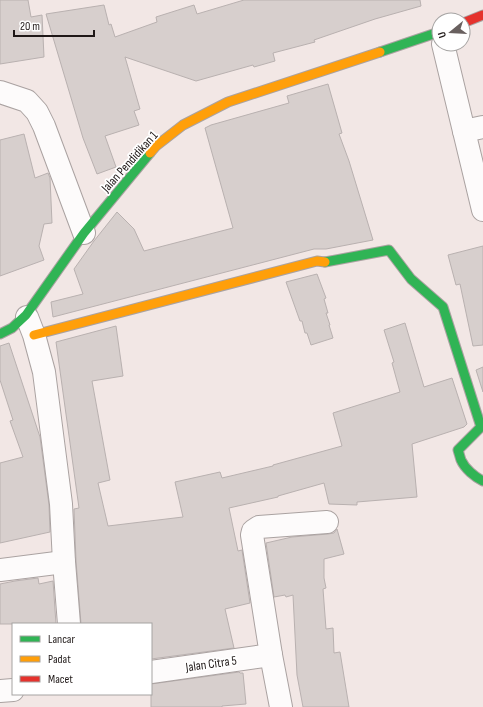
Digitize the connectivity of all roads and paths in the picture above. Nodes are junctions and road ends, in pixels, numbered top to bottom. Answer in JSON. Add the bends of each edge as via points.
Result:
{"nodes":[{"id":1,"x":483,"y":15,"type":"edge"},
{"id":2,"x":471,"y":20,"type":"edge"},
{"id":3,"x":431,"y":35,"type":"edge"},
{"id":4,"x":445,"y":52,"type":"edge"},
{"id":5,"x":0,"y":92,"type":"edge"},
{"id":6,"x":473,"y":129,"type":"edge"},
{"id":7,"x":482,"y":202,"type":"edge"},
{"id":8,"x":84,"y":233,"type":"junction"},
{"id":9,"x":26,"y":315,"type":"junction"},
{"id":10,"x":0,"y":334,"type":"edge"},
{"id":11,"x":34,"y":335,"type":"junction"},
{"id":12,"x":483,"y":482,"type":"edge"},
{"id":13,"x":327,"y":522,"type":"dead end"},
{"id":14,"x":64,"y":562,"type":"junction"},
{"id":15,"x":0,"y":570,"type":"edge"},
{"id":16,"x":69,"y":623,"type":"edge"},
{"id":17,"x":271,"y":655,"type":"junction"},
{"id":18,"x":152,"y":672,"type":"edge"},
{"id":19,"x":12,"y":690,"type":"edge"},
{"id":20,"x":0,"y":691,"type":"edge"},
{"id":21,"x":281,"y":707,"type":"edge"}],
"edges":[{"from":1,"to":2,"type":"street"},
{"from":3,"to":8,"type":"street","name":"Jalan Pendidikan 1","via":[[228,102],[183,125],[156,146]]},
{"from":4,"to":6,"type":"street"},
{"from":5,"to":8,"type":"street","via":[[27,101],[37,112]]},
{"from":6,"to":7,"type":"street"},
{"from":8,"to":9,"type":"street","name":"Jalan Pendidikan 1"},
{"from":9,"to":10,"type":"street","name":"Jalan Pendidikan 1","via":[[12,328]]},
{"from":9,"to":11,"type":"street"},
{"from":11,"to":12,"type":"street","via":[[317,261],[327,262],[389,250],[411,279],[442,307],[481,427],[458,450],[462,461]]},
{"from":11,"to":14,"type":"street","via":[[44,372],[60,496]]},
{"from":13,"to":17,"type":"street","via":[[259,527],[253,531]]},
{"from":14,"to":15,"type":"street"},
{"from":14,"to":16,"type":"street"},
{"from":17,"to":18,"type":"street","name":"Jalan Citra 5"},
{"from":17,"to":21,"type":"street"},
{"from":19,"to":20,"type":"street"}]}
